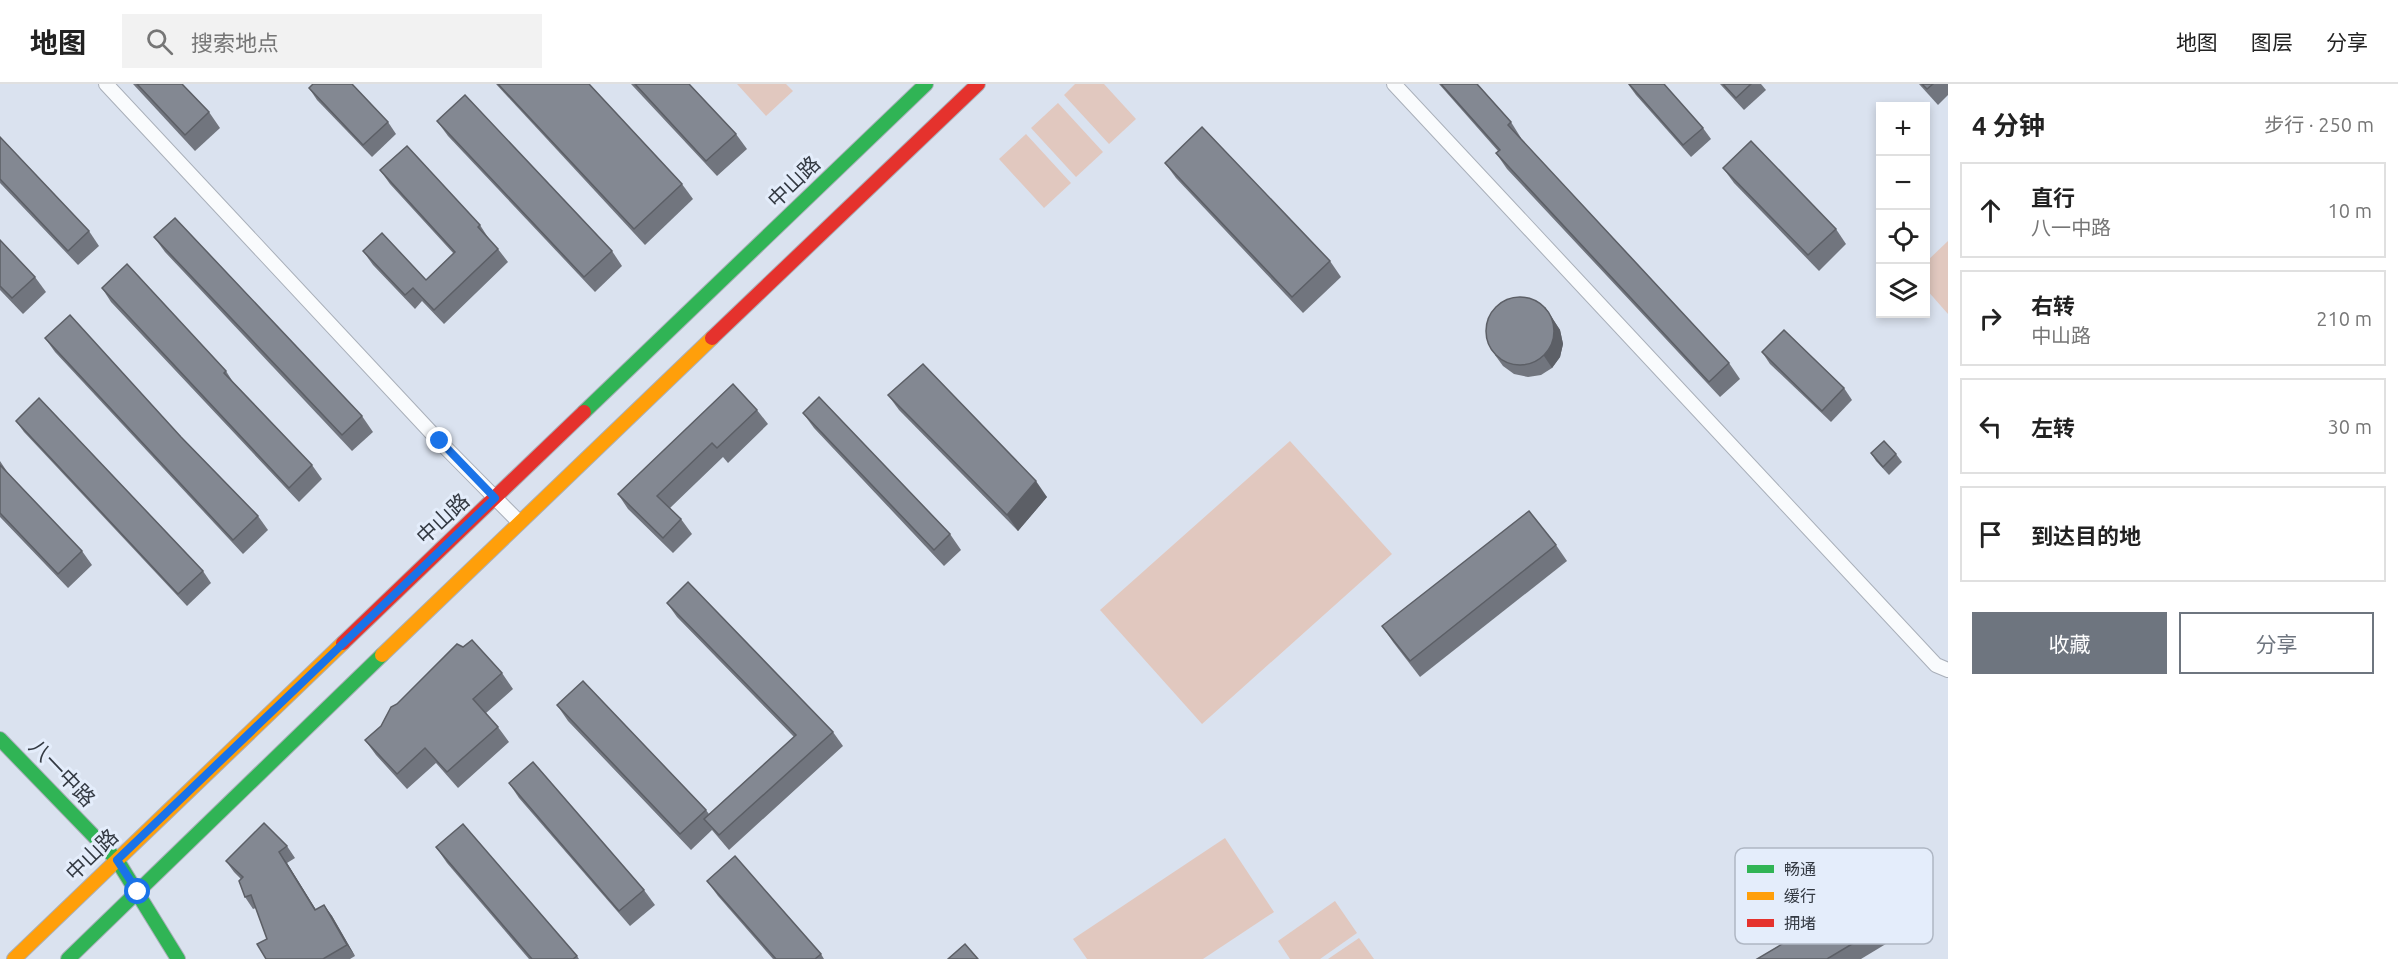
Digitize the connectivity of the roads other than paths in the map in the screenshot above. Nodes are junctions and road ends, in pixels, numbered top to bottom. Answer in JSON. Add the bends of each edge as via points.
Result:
{"nodes":[{"id":1,"x":106,"y":84,"type":"edge"},
{"id":2,"x":926,"y":84,"type":"edge"},
{"id":3,"x":978,"y":84,"type":"edge"},
{"id":4,"x":1394,"y":84,"type":"edge"},
{"id":5,"x":495,"y":498,"type":"junction"},
{"id":6,"x":519,"y":522,"type":"junction"},
{"id":7,"x":1948,"y":670,"type":"edge"},
{"id":8,"x":0,"y":739,"type":"edge"},
{"id":9,"x":117,"y":860,"type":"junction"},
{"id":10,"x":138,"y":892,"type":"junction"},
{"id":11,"x":14,"y":959,"type":"edge"},
{"id":12,"x":68,"y":959,"type":"edge"},
{"id":13,"x":178,"y":959,"type":"edge"}],
"edges":[{"from":1,"to":5,"type":"street"},
{"from":2,"to":5,"type":"main road","name":"中山路"},
{"from":3,"to":6,"type":"main road"},
{"from":4,"to":7,"type":"street","via":[[1936,665]]},
{"from":5,"to":6,"type":"street"},
{"from":5,"to":9,"type":"main road","name":"中山路"},
{"from":6,"to":10,"type":"main road"},
{"from":8,"to":9,"type":"main road","name":"八一中路"},
{"from":9,"to":10,"type":"main road","name":"八一中路"},
{"from":9,"to":11,"type":"main road","name":"中山路"},
{"from":10,"to":12,"type":"main road"},
{"from":10,"to":13,"type":"main road","name":"八一中路"}]}
